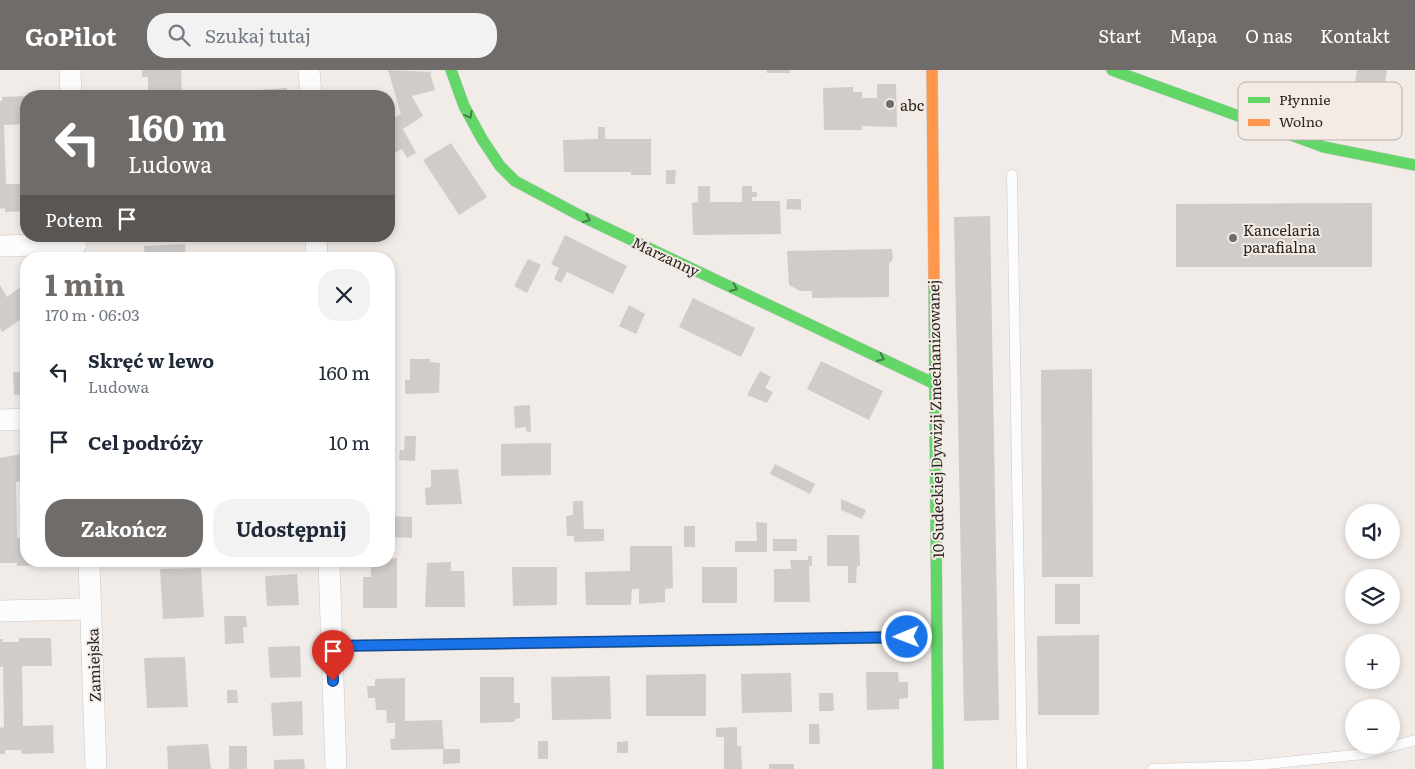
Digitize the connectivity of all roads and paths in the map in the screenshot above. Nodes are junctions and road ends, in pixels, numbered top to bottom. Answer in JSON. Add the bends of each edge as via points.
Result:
{"nodes":[{"id":1,"x":70,"y":70,"type":"edge"},
{"id":2,"x":310,"y":70,"type":"edge"},
{"id":3,"x":450,"y":70,"type":"edge"},
{"id":4,"x":932,"y":70,"type":"edge"},
{"id":5,"x":1112,"y":70,"type":"edge"},
{"id":6,"x":71,"y":90,"type":"edge"},
{"id":7,"x":310,"y":90,"type":"edge"},
{"id":8,"x":1238,"y":116,"type":"edge"},
{"id":9,"x":1305,"y":140,"type":"edge"},
{"id":10,"x":1415,"y":165,"type":"edge"},
{"id":11,"x":1012,"y":175,"type":"dead end"},
{"id":12,"x":0,"y":246,"type":"edge"},
{"id":13,"x":77,"y":246,"type":"edge"},
{"id":14,"x":935,"y":384,"type":"junction"},
{"id":15,"x":20,"y":419,"type":"edge"},
{"id":16,"x":0,"y":420,"type":"edge"},
{"id":17,"x":89,"y":567,"type":"edge"},
{"id":18,"x":329,"y":567,"type":"edge"},
{"id":19,"x":91,"y":609,"type":"junction"},
{"id":20,"x":0,"y":611,"type":"edge"},
{"id":21,"x":937,"y":636,"type":"junction"},
{"id":22,"x":332,"y":646,"type":"junction"},
{"id":23,"x":1415,"y":740,"type":"edge"},
{"id":24,"x":1316,"y":764,"type":"edge"},
{"id":25,"x":96,"y":769,"type":"edge"},
{"id":26,"x":336,"y":769,"type":"edge"},
{"id":27,"x":938,"y":769,"type":"edge"},
{"id":28,"x":1022,"y":769,"type":"edge"},
{"id":29,"x":1152,"y":769,"type":"edge"}],
"edges":[{"from":1,"to":6,"type":"street"},
{"from":2,"to":7,"type":"street"},
{"from":3,"to":14,"type":"street","name":"Marzanny","one_way":true,"via":[[482,139],[500,166],[515,181],[571,211]]},
{"from":4,"to":14,"type":"street","name":"10 Sudeckiej Dywizji Zmechanizowanej"},
{"from":5,"to":8,"type":"street"},
{"from":9,"to":10,"type":"street","via":[[1324,147]]},
{"from":11,"to":28,"type":"lane"},
{"from":12,"to":13,"type":"street"},
{"from":14,"to":21,"type":"street","name":"10 Sudeckiej Dywizji Zmechanizowanej"},
{"from":15,"to":16,"type":"street"},
{"from":17,"to":19,"type":"street","name":"Zamiejska"},
{"from":18,"to":22,"type":"street"},
{"from":19,"to":20,"type":"street"},
{"from":19,"to":25,"type":"street","name":"Zamiejska"},
{"from":21,"to":22,"type":"street"},
{"from":21,"to":27,"type":"street","name":"10 Sudeckiej Dywizji Zmechanizowanej"},
{"from":22,"to":26,"type":"street"},
{"from":23,"to":24,"type":"lane"},
{"from":24,"to":29,"type":"lane"}]}
